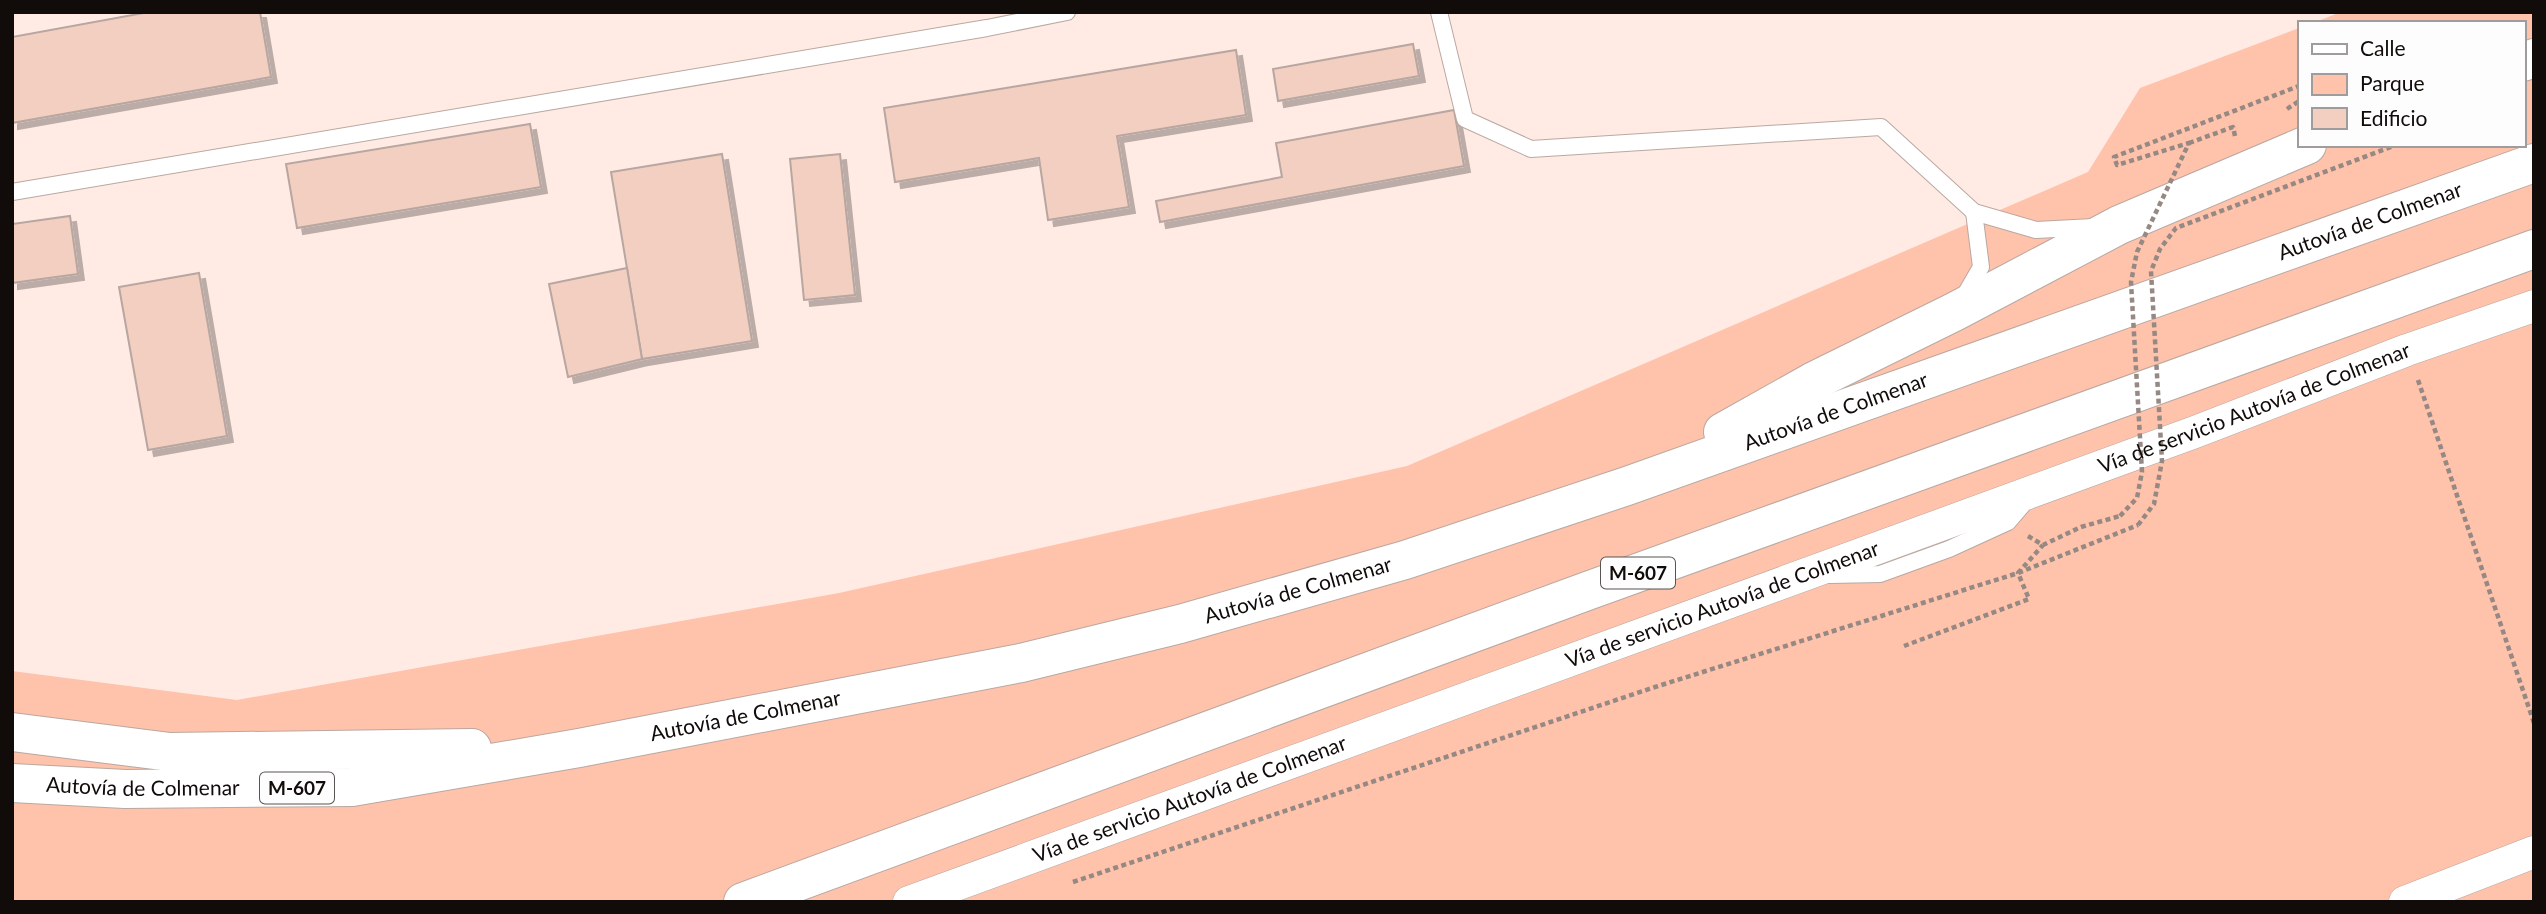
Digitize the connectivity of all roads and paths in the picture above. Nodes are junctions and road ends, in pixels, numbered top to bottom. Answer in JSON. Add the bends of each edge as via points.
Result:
{"nodes":[{"id":1,"x":1067,"y":12,"type":"edge"},
{"id":2,"x":1440,"y":12,"type":"edge"},
{"id":3,"x":985,"y":20,"type":"edge"},
{"id":4,"x":2298,"y":86,"type":"edge"},
{"id":5,"x":2233,"y":127,"type":"dead end"},
{"id":6,"x":2189,"y":143,"type":"junction"},
{"id":7,"x":2302,"y":147,"type":"edge"},
{"id":8,"x":2391,"y":147,"type":"edge"},
{"id":9,"x":2534,"y":163,"type":"edge"},
{"id":10,"x":12,"y":192,"type":"edge"},
{"id":11,"x":1974,"y":212,"type":"junction"},
{"id":12,"x":2119,"y":225,"type":"junction"},
{"id":13,"x":2534,"y":249,"type":"edge"},
{"id":14,"x":2534,"y":306,"type":"edge"},
{"id":15,"x":1954,"y":312,"type":"junction"},
{"id":16,"x":2407,"y":350,"type":"junction"},
{"id":17,"x":1627,"y":486,"type":"junction"},
{"id":18,"x":2035,"y":490,"type":"junction"},
{"id":19,"x":2008,"y":522,"type":"junction"},
{"id":20,"x":2043,"y":545,"type":"junction"},
{"id":21,"x":2018,"y":573,"type":"junction"},
{"id":22,"x":1803,"y":575,"type":"junction"},
{"id":23,"x":1904,"y":646,"type":"dead end"},
{"id":24,"x":2534,"y":723,"type":"edge"},
{"id":25,"x":12,"y":732,"type":"edge"},
{"id":26,"x":579,"y":748,"type":"junction"},
{"id":27,"x":12,"y":783,"type":"edge"},
{"id":28,"x":2534,"y":852,"type":"edge"},
{"id":29,"x":1067,"y":884,"type":"dead end"},
{"id":30,"x":743,"y":902,"type":"edge"},
{"id":31,"x":909,"y":902,"type":"edge"},
{"id":32,"x":2404,"y":902,"type":"edge"}],
"edges":[{"from":1,"to":3,"type":"lane"},
{"from":2,"to":11,"type":"lane","via":[[1465,119],[1531,149],[1881,127]]},
{"from":3,"to":10,"type":"lane"},
{"from":4,"to":6,"type":"path","bridge":true,"via":[[2114,157],[2117,165]]},
{"from":5,"to":6,"type":"path"},
{"from":6,"to":20,"type":"path","bridge":true,"via":[[2137,252],[2131,282],[2142,472],[2137,498],[2120,516]]},
{"from":7,"to":12,"type":"highway"},
{"from":8,"to":21,"type":"path","bridge":true,"via":[[2176,228],[2160,248],[2151,271],[2162,461],[2154,504],[2138,525]]},
{"from":9,"to":17,"type":"highway","name":"Autovía de Colmenar","number":"M-607"},
{"from":11,"to":12,"type":"lane","via":[[2036,230]]},
{"from":11,"to":15,"type":"lane","via":[[1981,267]]},
{"from":12,"to":15,"type":"highway"},
{"from":13,"to":30,"type":"highway","number":"M-607"},
{"from":14,"to":16,"type":"street","name":"Vía de servicio Autovía de Colmenar"},
{"from":15,"to":17,"type":"highway","via":[[1814,382]]},
{"from":16,"to":18,"type":"street","name":"Vía de servicio Autovía de Colmenar"},
{"from":16,"to":24,"type":"path"},
{"from":17,"to":26,"type":"highway","name":"Autovía de Colmenar","number":"M-607","via":[[1405,560],[1180,624],[1021,663]]},
{"from":18,"to":19,"type":"lane"},
{"from":18,"to":22,"type":"street","name":"Vía de servicio Autovía de Colmenar"},
{"from":19,"to":20,"type":"path"},
{"from":19,"to":22,"type":"lane","via":[[1880,574]]},
{"from":20,"to":21,"type":"path"},
{"from":21,"to":23,"type":"path","via":[[2029,600]]},
{"from":21,"to":29,"type":"path","via":[[1655,687]]},
{"from":22,"to":31,"type":"street","name":"Vía de servicio Autovía de Colmenar"},
{"from":25,"to":26,"type":"highway","via":[[170,751]]},
{"from":26,"to":27,"type":"highway","name":"Autovía de Colmenar","number":"M-607","via":[[352,788],[125,789]]},
{"from":28,"to":32,"type":"street"}]}
